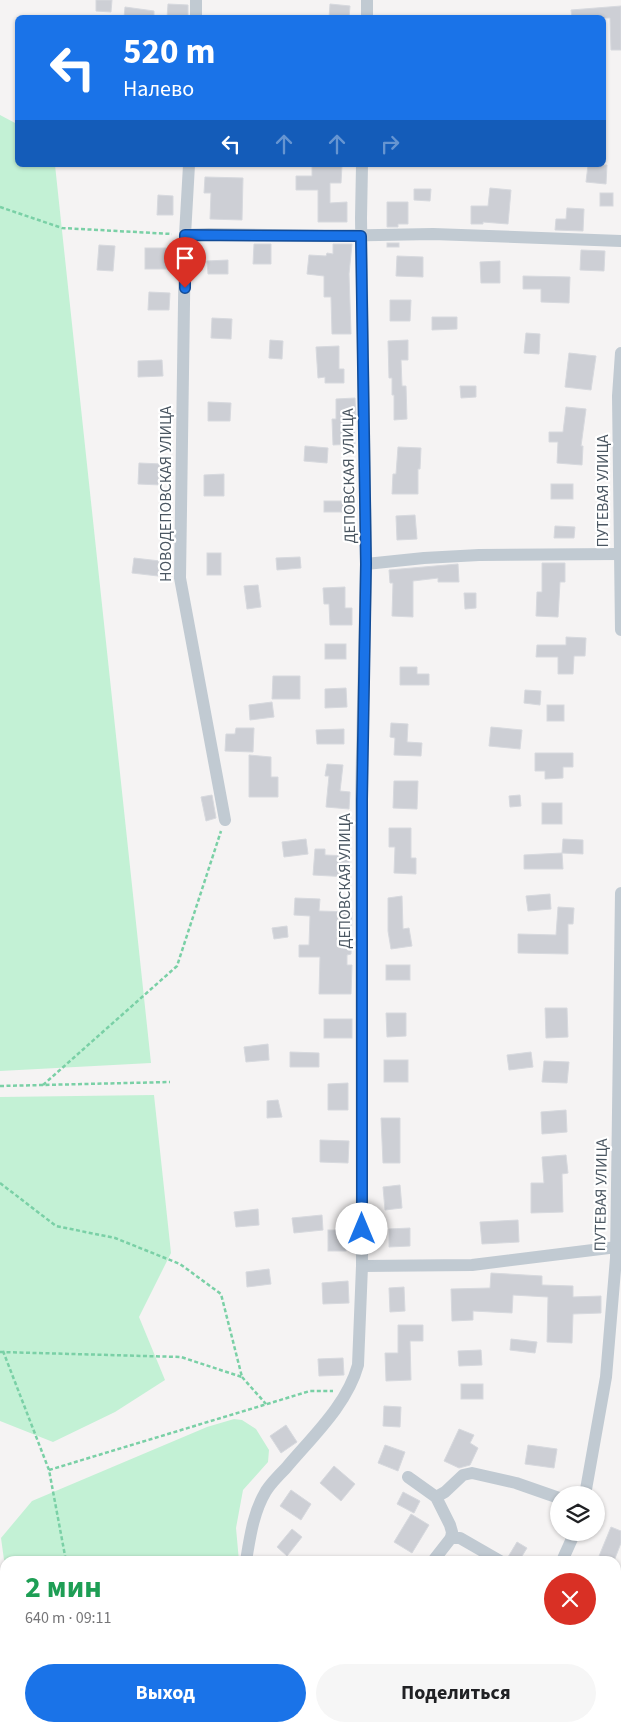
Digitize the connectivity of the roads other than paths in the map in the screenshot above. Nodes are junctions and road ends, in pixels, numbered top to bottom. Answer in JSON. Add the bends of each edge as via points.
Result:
{"nodes":[{"id":1,"x":196,"y":0,"type":"edge"},
{"id":2,"x":367,"y":0,"type":"edge"},
{"id":3,"x":196,"y":15,"type":"edge"},
{"id":4,"x":367,"y":15,"type":"edge"},
{"id":5,"x":189,"y":167,"type":"edge"},
{"id":6,"x":362,"y":167,"type":"edge"},
{"id":7,"x":185,"y":235,"type":"junction"},
{"id":8,"x":361,"y":236,"type":"junction"},
{"id":9,"x":621,"y":241,"type":"edge"},
{"id":10,"x":621,"y":353,"type":"edge"},
{"id":11,"x":619,"y":554,"type":"junction"},
{"id":12,"x":366,"y":564,"type":"junction"},
{"id":13,"x":621,"y":630,"type":"edge"},
{"id":14,"x":225,"y":820,"type":"road end"},
{"id":15,"x":621,"y":893,"type":"edge"},
{"id":16,"x":619,"y":1248,"type":"edge"},
{"id":17,"x":362,"y":1266,"type":"junction"},
{"id":18,"x":408,"y":1477,"type":"dead end"},
{"id":19,"x":587,"y":1486,"type":"edge"},
{"id":20,"x":550,"y":1495,"type":"edge"},
{"id":21,"x":436,"y":1497,"type":"junction"},
{"id":22,"x":451,"y":1538,"type":"junction"},
{"id":23,"x":572,"y":1541,"type":"edge"},
{"id":24,"x":247,"y":1556,"type":"edge"},
{"id":25,"x":437,"y":1556,"type":"edge"},
{"id":26,"x":491,"y":1556,"type":"edge"},
{"id":27,"x":564,"y":1556,"type":"edge"}],
"edges":[{"from":1,"to":3,"type":"street"},
{"from":2,"to":4,"type":"street"},
{"from":5,"to":7,"type":"street","name":"НОВОДЕПОВСКАЯ УЛИЦА"},
{"from":6,"to":8,"type":"street","name":"ДЕПОВСКАЯ УЛИЦА"},
{"from":7,"to":8,"type":"street"},
{"from":7,"to":14,"type":"street","name":"НОВОДЕПОВСКАЯ УЛИЦА","via":[[180,578]]},
{"from":8,"to":9,"type":"street","via":[[432,234]]},
{"from":8,"to":12,"type":"street","name":"ДЕПОВСКАЯ УЛИЦА"},
{"from":10,"to":11,"type":"street","name":"ПУТЕВАЯ УЛИЦА","via":[[618,396]]},
{"from":11,"to":12,"type":"street","via":[[479,554]]},
{"from":11,"to":13,"type":"street","name":"ПУТЕВАЯ УЛИЦА"},
{"from":12,"to":17,"type":"street","name":"ДЕПОВСКАЯ УЛИЦА","via":[[362,800]]},
{"from":15,"to":16,"type":"street","name":"ПУТЕВАЯ УЛИЦА"},
{"from":16,"to":17,"type":"street","via":[[472,1265]]},
{"from":16,"to":19,"type":"street","name":"ПУТЕВАЯ УЛИЦА","via":[[606,1377]]},
{"from":17,"to":24,"type":"street","name":"ДЕПОВСКАЯ УЛИЦА","via":[[355,1377],[332,1413],[266,1491],[252,1523]]},
{"from":18,"to":21,"type":"street"},
{"from":20,"to":21,"type":"street","via":[[472,1473],[463,1475]]},
{"from":21,"to":22,"type":"street","via":[[450,1525]]},
{"from":22,"to":25,"type":"street"},
{"from":22,"to":26,"type":"street","via":[[460,1538]]},
{"from":23,"to":27,"type":"street"}]}
